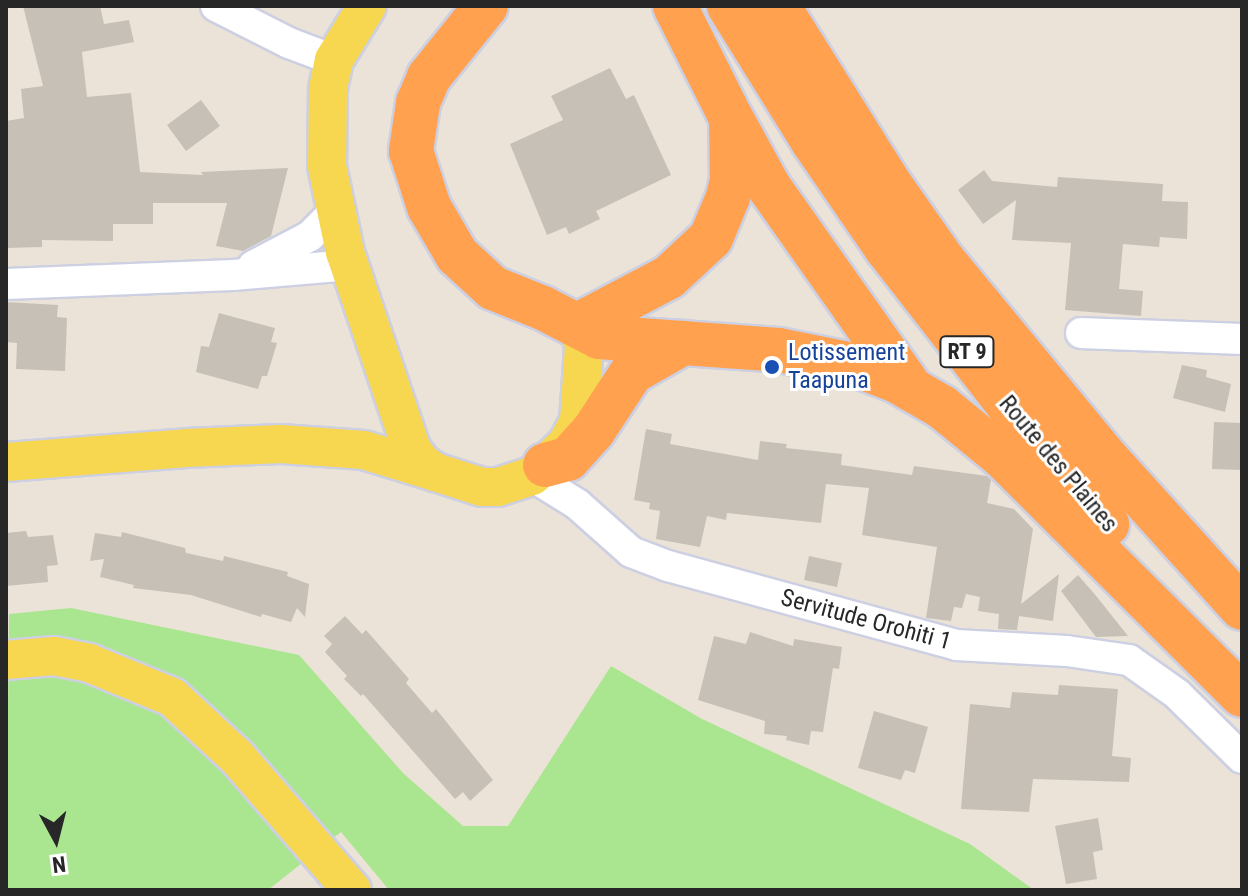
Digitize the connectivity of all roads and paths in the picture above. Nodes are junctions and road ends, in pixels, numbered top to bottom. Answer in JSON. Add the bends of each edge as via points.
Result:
{"nodes":[{"id":1,"x":216,"y":6,"type":"edge"},
{"id":2,"x":367,"y":6,"type":"edge"},
{"id":3,"x":486,"y":6,"type":"edge"},
{"id":4,"x":675,"y":6,"type":"edge"},
{"id":5,"x":729,"y":6,"type":"edge"},
{"id":6,"x":778,"y":6,"type":"edge"},
{"id":7,"x":334,"y":60,"type":"junction"},
{"id":8,"x":731,"y":118,"type":"junction"},
{"id":9,"x":334,"y":212,"type":"junction"},
{"id":10,"x":350,"y":265,"type":"junction"},
{"id":11,"x":233,"y":275,"type":"junction"},
{"id":12,"x":6,"y":284,"type":"edge"},
{"id":13,"x":578,"y":325,"type":"junction"},
{"id":14,"x":1081,"y":333,"type":"dead end"},
{"id":15,"x":1242,"y":339,"type":"edge"},
{"id":16,"x":683,"y":343,"type":"junction"},
{"id":17,"x":912,"y":390,"type":"junction"},
{"id":18,"x":6,"y":462,"type":"edge"},
{"id":19,"x":539,"y":471,"type":"junction"},
{"id":20,"x":435,"y":472,"type":"junction"},
{"id":21,"x":1242,"y":608,"type":"edge"},
{"id":22,"x":6,"y":660,"type":"edge"},
{"id":23,"x":1242,"y":669,"type":"edge"},
{"id":24,"x":1242,"y":695,"type":"edge"},
{"id":25,"x":1242,"y":758,"type":"edge"},
{"id":26,"x":352,"y":890,"type":"edge"}],
"edges":[{"from":1,"to":7,"type":"street"},
{"from":2,"to":7,"type":"main road"},
{"from":3,"to":13,"type":"highway","via":[[445,53],[418,103],[411,151],[417,175],[457,255],[493,288]]},
{"from":4,"to":8,"type":"highway"},
{"from":5,"to":23,"type":"highway","name":"Route des Plaines","number":"RT 9","via":[[812,140],[906,273],[1141,565]]},
{"from":6,"to":21,"type":"highway","name":"Route des Plaines","number":"RT 9","via":[[943,260],[1101,452]]},
{"from":7,"to":9,"type":"main road","via":[[326,154]]},
{"from":8,"to":13,"type":"highway","via":[[732,179],[711,238],[669,277]]},
{"from":8,"to":17,"type":"highway","via":[[778,199]]},
{"from":9,"to":10,"type":"main road"},
{"from":9,"to":11,"type":"street","via":[[286,251]]},
{"from":10,"to":11,"type":"street"},
{"from":10,"to":20,"type":"main road","via":[[412,450]]},
{"from":11,"to":12,"type":"street"},
{"from":13,"to":16,"type":"highway","via":[[599,337]]},
{"from":13,"to":19,"type":"main road","via":[[584,356],[579,421],[567,444]]},
{"from":14,"to":15,"type":"street"},
{"from":16,"to":17,"type":"highway","via":[[823,357]]},
{"from":16,"to":19,"type":"highway","via":[[632,372],[568,459]]},
{"from":17,"to":24,"type":"highway","via":[[942,407],[1003,457]]},
{"from":18,"to":20,"type":"main road","via":[[281,444],[364,450]]},
{"from":19,"to":20,"type":"main road","via":[[498,487]]},
{"from":19,"to":25,"type":"street","name":"Servitude Orohiti 1","via":[[631,552],[668,566],[956,645],[1129,660],[1177,694]]},
{"from":22,"to":26,"type":"main road","via":[[54,656],[89,663],[172,697],[237,757]]}]}
